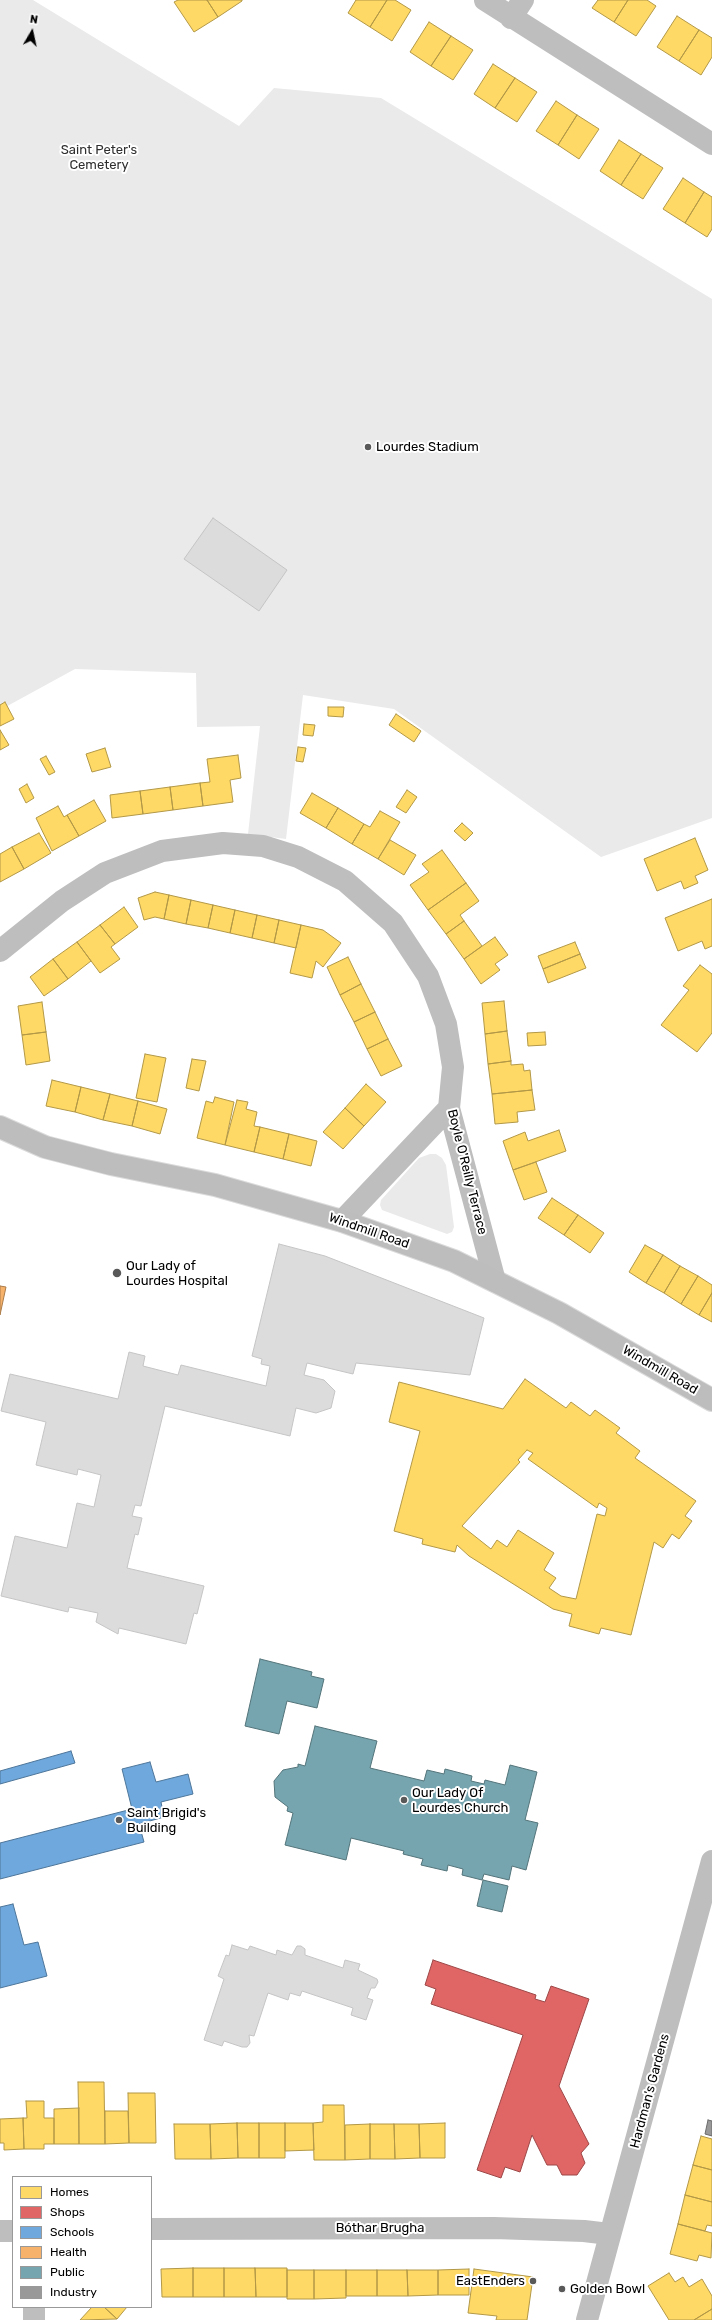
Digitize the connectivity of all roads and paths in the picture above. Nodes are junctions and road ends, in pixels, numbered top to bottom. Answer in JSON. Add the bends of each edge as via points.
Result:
{"nodes":[{"id":1,"x":485,"y":0,"type":"edge"},
{"id":2,"x":517,"y":9,"type":"edge"},
{"id":3,"x":712,"y":144,"type":"edge"},
{"id":4,"x":0,"y":951,"type":"edge"},
{"id":5,"x":449,"y":1108,"type":"junction"},
{"id":6,"x":0,"y":1127,"type":"edge"},
{"id":7,"x":342,"y":1221,"type":"junction"},
{"id":8,"x":495,"y":1281,"type":"junction"},
{"id":9,"x":712,"y":1400,"type":"edge"},
{"id":10,"x":712,"y":1861,"type":"edge"},
{"id":11,"x":152,"y":2229,"type":"edge"},
{"id":12,"x":0,"y":2231,"type":"edge"},
{"id":13,"x":12,"y":2231,"type":"edge"},
{"id":14,"x":609,"y":2234,"type":"junction"},
{"id":15,"x":34,"y":2308,"type":"edge"},
{"id":16,"x":34,"y":2320,"type":"edge"},
{"id":17,"x":587,"y":2320,"type":"edge"}],
"edges":[{"from":1,"to":2,"type":"street"},
{"from":2,"to":3,"type":"street"},
{"from":4,"to":5,"type":"street","name":"Boyle O'Reilly Terrace","via":[[62,901],[104,873],[162,851],[223,843],[263,846],[298,856],[345,881],[393,923],[428,976],[446,1024],[453,1067]]},
{"from":5,"to":7,"type":"street"},
{"from":5,"to":8,"type":"street","name":"Boyle O'Reilly Terrace"},
{"from":6,"to":7,"type":"main road","name":"Windmill Road","via":[[45,1147],[111,1164],[215,1185]]},
{"from":7,"to":8,"type":"main road","name":"Windmill Road","via":[[454,1261]]},
{"from":8,"to":9,"type":"main road","name":"Windmill Road","via":[[559,1313]]},
{"from":10,"to":14,"type":"street","name":"Hardman's Gardens","via":[[638,2137]]},
{"from":11,"to":14,"type":"street","name":"Bóthar Brugha","via":[[494,2228],[584,2230]]},
{"from":12,"to":13,"type":"street"},
{"from":14,"to":17,"type":"street","name":"Hardman's Gardens"},
{"from":15,"to":16,"type":"street"}]}
